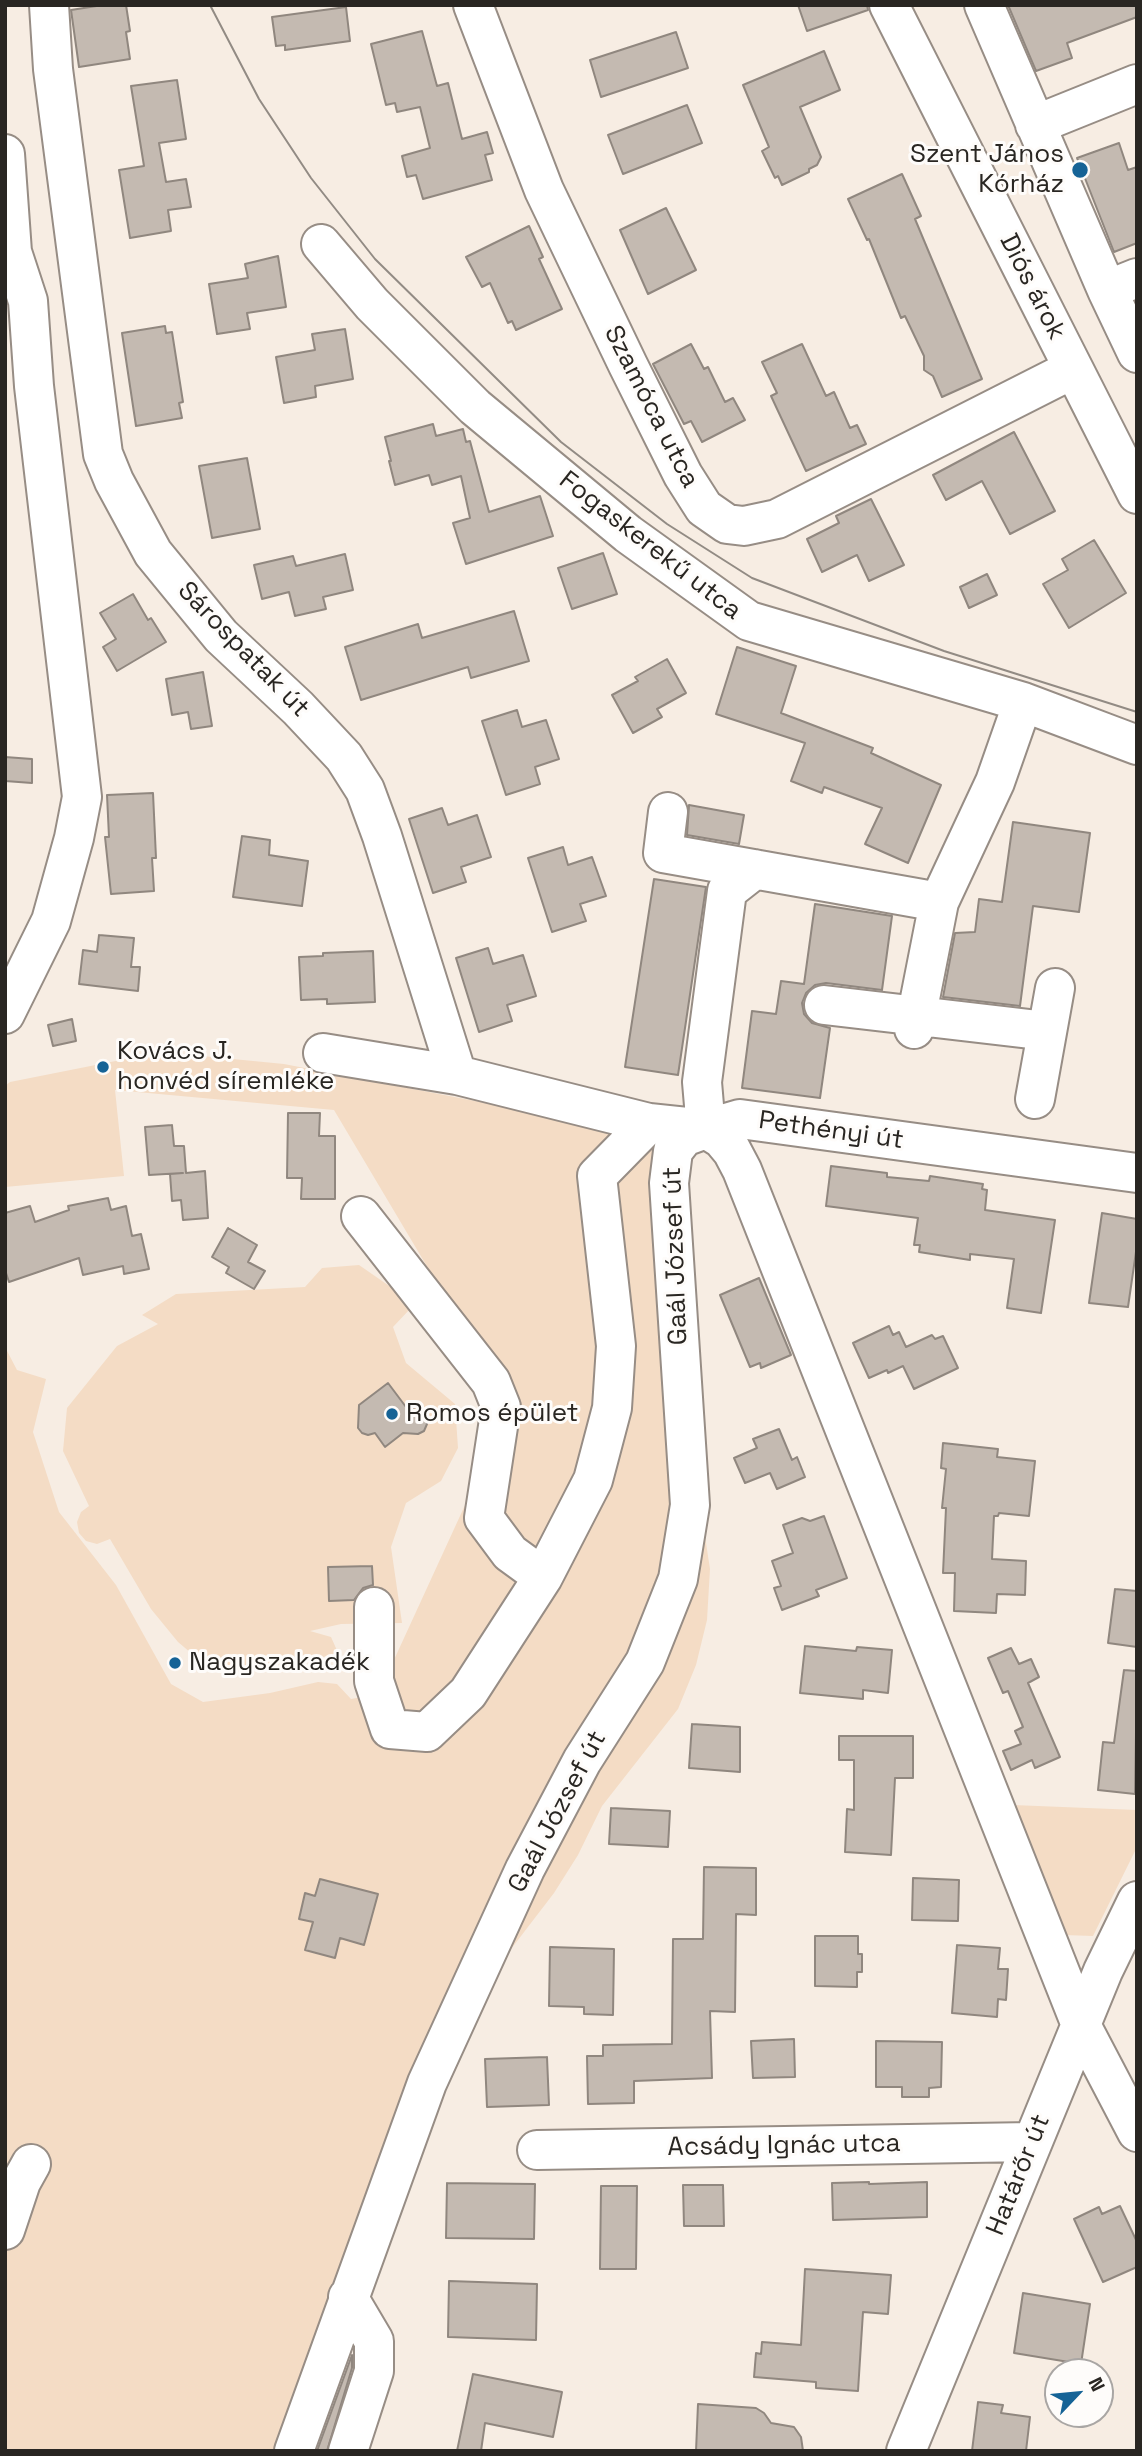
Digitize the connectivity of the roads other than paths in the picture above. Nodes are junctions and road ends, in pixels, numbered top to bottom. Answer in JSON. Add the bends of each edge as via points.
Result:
{"nodes":[{"id":1,"x":49,"y":5,"type":"edge"},
{"id":2,"x":473,"y":5,"type":"edge"},
{"id":3,"x":890,"y":5,"type":"edge"},
{"id":4,"x":984,"y":5,"type":"edge"},
{"id":5,"x":1137,"y":84,"type":"edge"},
{"id":6,"x":1035,"y":125,"type":"junction"},
{"id":7,"x":5,"y":154,"type":"edge"},
{"id":8,"x":321,"y":244,"type":"dead end"},
{"id":9,"x":1122,"y":284,"type":"edge"},
{"id":10,"x":18,"y":338,"type":"edge"},
{"id":11,"x":1137,"y":353,"type":"edge"},
{"id":12,"x":1073,"y":369,"type":"junction"},
{"id":13,"x":1137,"y":494,"type":"edge"},
{"id":14,"x":1023,"y":702,"type":"junction"},
{"id":15,"x":1137,"y":746,"type":"edge"},
{"id":16,"x":668,"y":812,"type":"dead end"},
{"id":17,"x":755,"y":869,"type":"junction"},
{"id":18,"x":939,"y":902,"type":"junction"},
{"id":19,"x":1055,"y":988,"type":"dead end"},
{"id":20,"x":824,"y":1005,"type":"dead end"},
{"id":21,"x":5,"y":1014,"type":"edge"},
{"id":22,"x":915,"y":1023,"type":"junction"},
{"id":23,"x":1047,"y":1031,"type":"junction"},
{"id":24,"x":323,"y":1053,"type":"dead end"},
{"id":25,"x":457,"y":1075,"type":"junction"},
{"id":26,"x":1035,"y":1099,"type":"dead end"},
{"id":27,"x":649,"y":1123,"type":"junction"},
{"id":28,"x":706,"y":1129,"type":"junction"},
{"id":29,"x":1137,"y":1173,"type":"edge"},
{"id":30,"x":360,"y":1216,"type":"dead end"},
{"id":31,"x":543,"y":1577,"type":"junction"},
{"id":32,"x":374,"y":1607,"type":"dead end"},
{"id":33,"x":1137,"y":1900,"type":"edge"},
{"id":34,"x":1082,"y":2025,"type":"junction"},
{"id":35,"x":1135,"y":2125,"type":"edge"},
{"id":36,"x":1032,"y":2142,"type":"junction"},
{"id":37,"x":537,"y":2150,"type":"dead end"},
{"id":38,"x":31,"y":2164,"type":"dead end"},
{"id":39,"x":5,"y":2230,"type":"edge"},
{"id":40,"x":348,"y":2297,"type":"junction"},
{"id":41,"x":294,"y":2451,"type":"edge"},
{"id":42,"x":348,"y":2451,"type":"edge"},
{"id":43,"x":906,"y":2451,"type":"edge"}],
"edges":[{"from":1,"to":25,"type":"street","name":"Sárospatak út","via":[[53,69],[103,454],[153,553],[221,636],[344,757],[365,790]]},
{"from":2,"to":12,"type":"street","name":"Szamóca utca","via":[[544,190],[628,365],[683,475],[704,508],[727,524],[744,526],[778,519]]},
{"from":3,"to":12,"type":"street","name":"Diós árok"},
{"from":4,"to":6,"type":"street"},
{"from":5,"to":6,"type":"street"},
{"from":6,"to":9,"type":"street"},
{"from":7,"to":10,"type":"street","via":[[12,252],[28,302]]},
{"from":8,"to":14,"type":"street","name":"Fogaskerekű utca","via":[[372,304],[475,407],[628,534],[748,621]]},
{"from":9,"to":11,"type":"street"},
{"from":10,"to":21,"type":"street","via":[[35,399],[82,796],[51,921]]},
{"from":12,"to":13,"type":"street","name":"Diós árok"},
{"from":14,"to":15,"type":"street","name":"Fogaskerekű utca"},
{"from":14,"to":18,"type":"street","via":[[995,782]]},
{"from":16,"to":17,"type":"street","via":[[663,853]]},
{"from":17,"to":18,"type":"street"},
{"from":17,"to":28,"type":"street","via":[[727,891],[702,1082]]},
{"from":18,"to":22,"type":"street"},
{"from":19,"to":23,"type":"street"},
{"from":20,"to":22,"type":"street"},
{"from":22,"to":23,"type":"street","via":[[978,1031]]},
{"from":23,"to":26,"type":"street"},
{"from":24,"to":25,"type":"street","name":"Pethényi út"},
{"from":25,"to":27,"type":"street","name":"Pethényi út"},
{"from":27,"to":28,"type":"street","name":"Pethényi út"},
{"from":27,"to":31,"type":"street","via":[[597,1176],[616,1346],[612,1408],[593,1480]]},
{"from":28,"to":29,"type":"street","name":"Pethényi út","via":[[740,1119]]},
{"from":28,"to":34,"type":"street","via":[[722,1139],[742,1170]]},
{"from":28,"to":40,"type":"street","name":"Gaál József út","via":[[684,1136],[673,1151],[669,1183],[690,1505],[678,1579],[645,1662],[582,1761],[525,1869],[427,2083]]},
{"from":30,"to":31,"type":"street","via":[[491,1382],[501,1407],[484,1518],[510,1553]]},
{"from":31,"to":32,"type":"street","via":[[468,1693],[427,1732],[390,1729],[374,1681]]},
{"from":33,"to":34,"type":"street","name":"Határőr út"},
{"from":34,"to":35,"type":"street"},
{"from":34,"to":36,"type":"street","name":"Határőr út"},
{"from":36,"to":37,"type":"street","name":"Acsády Ignác utca"},
{"from":36,"to":43,"type":"street","name":"Határőr út"},
{"from":38,"to":39,"type":"street"},
{"from":40,"to":41,"type":"street","name":"Gaál József út"},
{"from":40,"to":42,"type":"street","via":[[374,2341],[374,2371]]}]}
